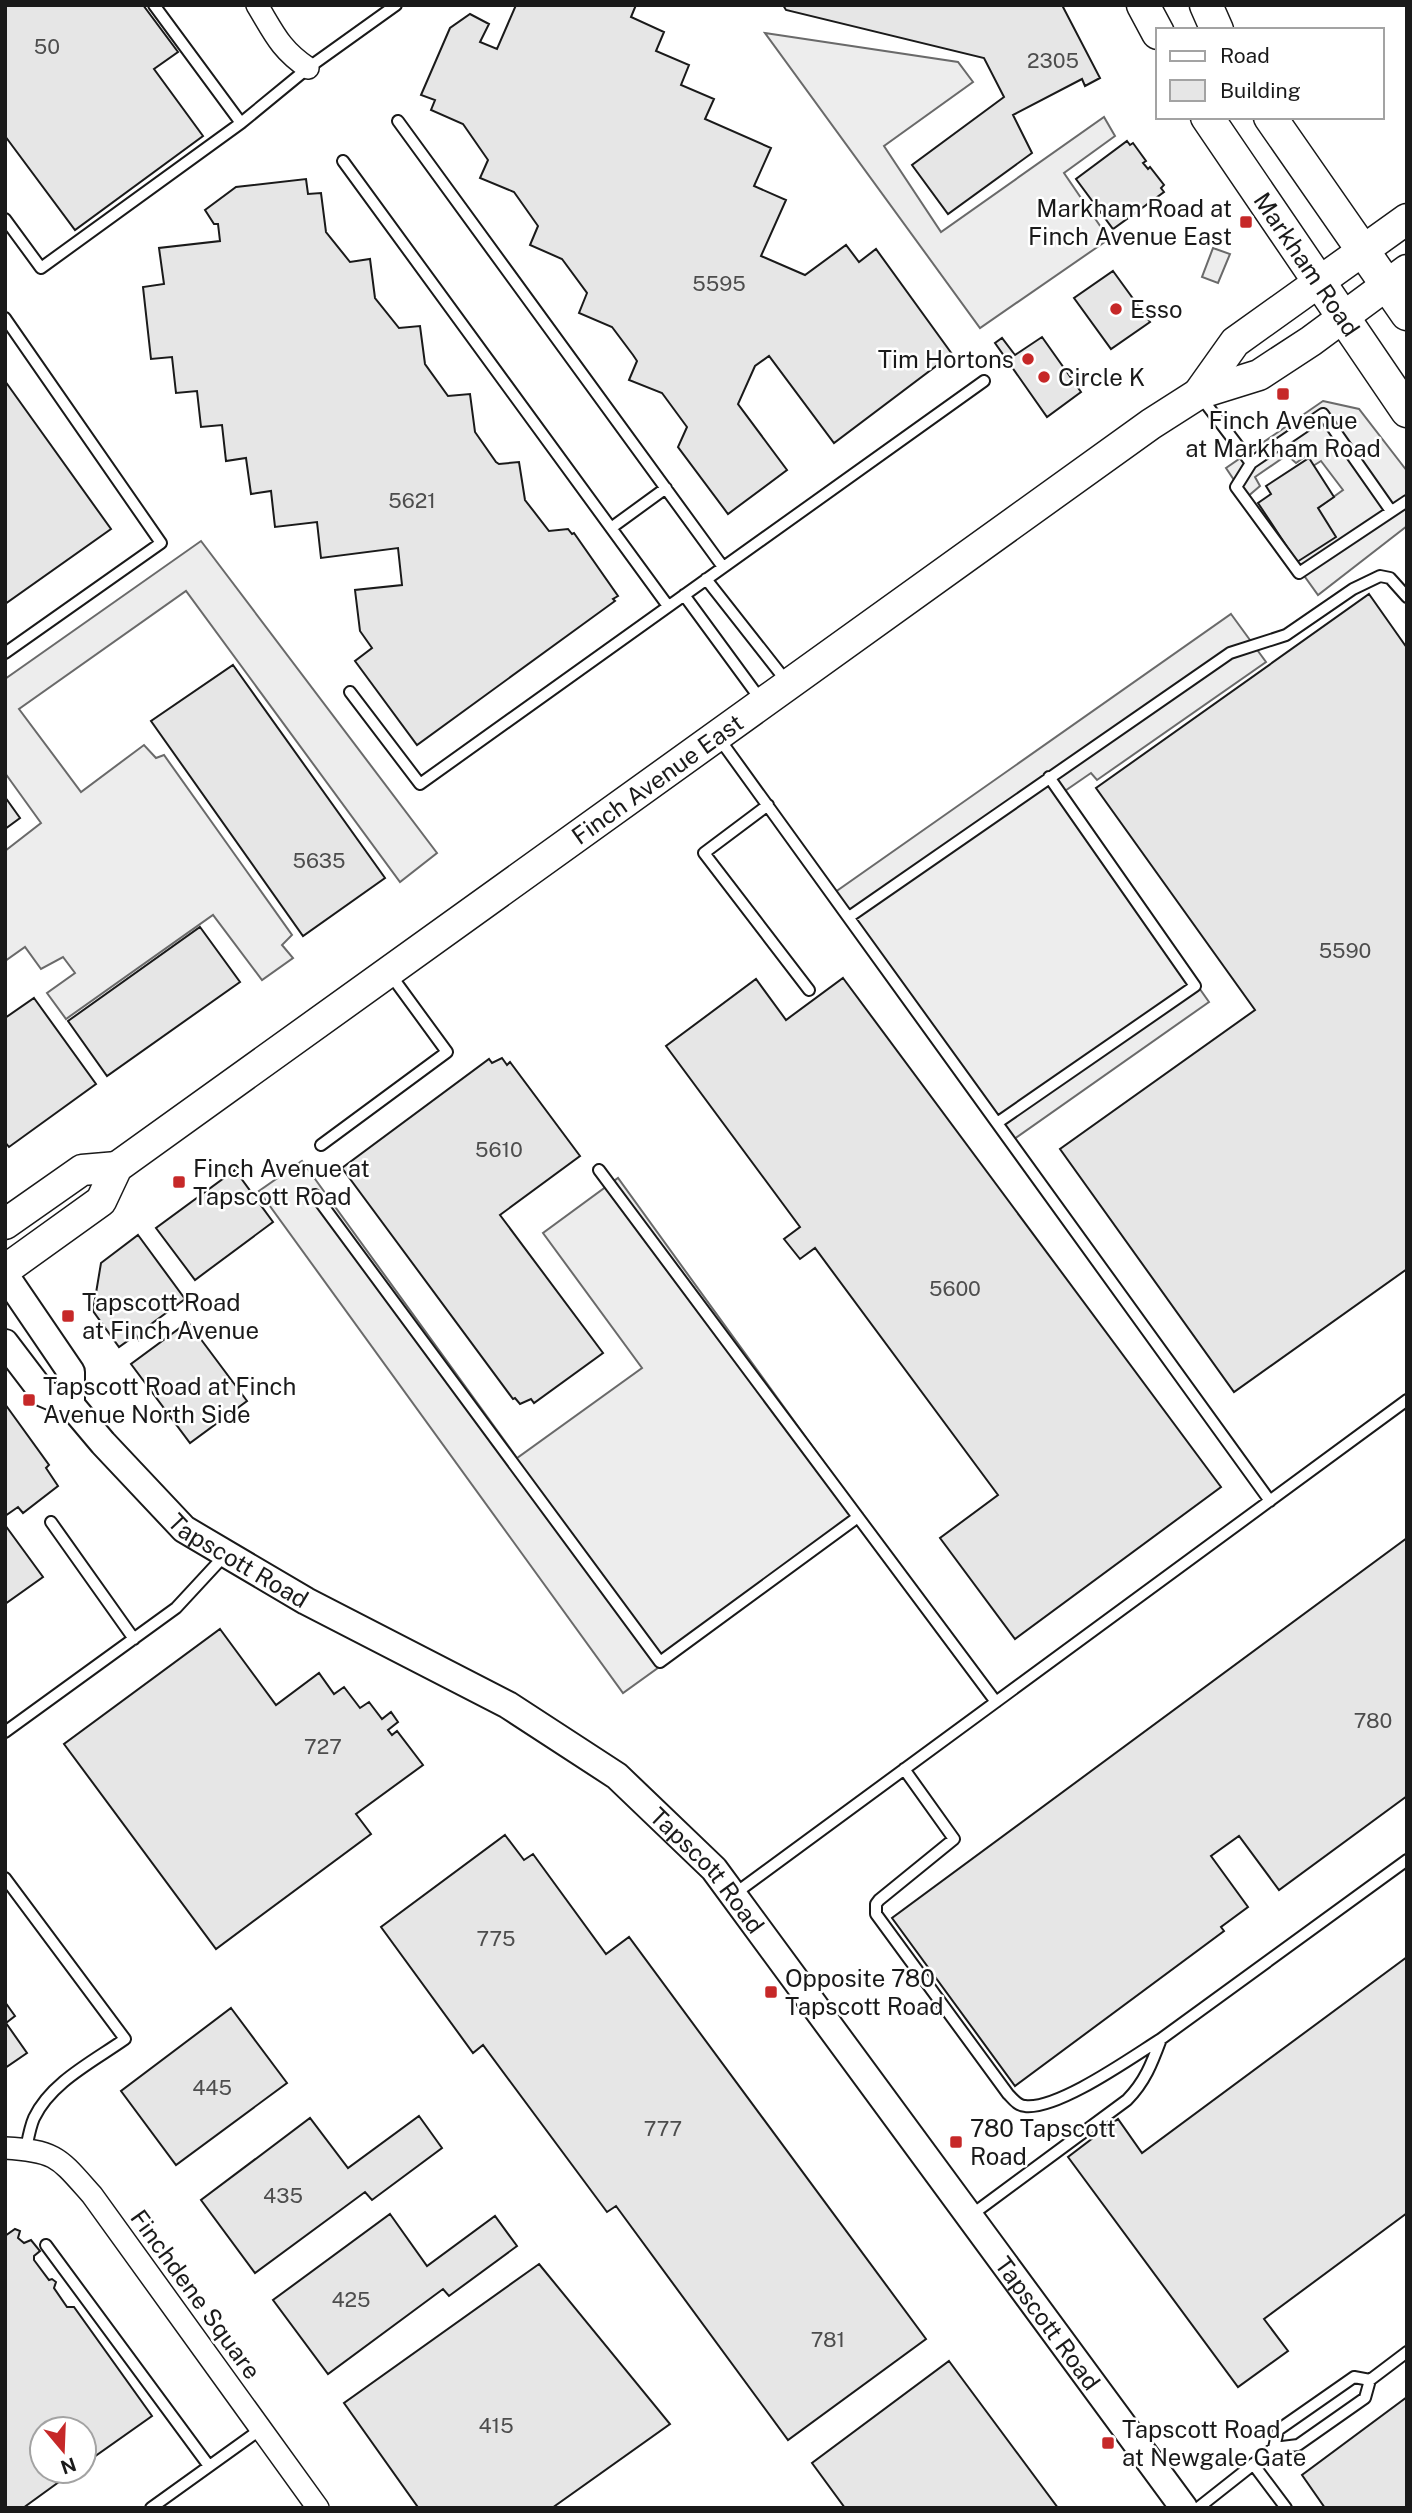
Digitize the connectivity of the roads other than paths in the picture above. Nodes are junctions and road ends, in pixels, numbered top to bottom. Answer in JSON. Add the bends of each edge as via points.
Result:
{"nodes":[{"id":1,"x":154,"y":5,"type":"edge"},
{"id":2,"x":257,"y":5,"type":"edge"},
{"id":3,"x":396,"y":5,"type":"edge"},
{"id":4,"x":1143,"y":5,"type":"edge"},
{"id":5,"x":1206,"y":5,"type":"edge"},
{"id":6,"x":1216,"y":28,"type":"edge"},
{"id":7,"x":1156,"y":29,"type":"edge"},
{"id":8,"x":308,"y":68,"type":"junction"},
{"id":9,"x":1208,"y":119,"type":"edge"},
{"id":10,"x":1271,"y":119,"type":"edge"},
{"id":11,"x":398,"y":121,"type":"dead end"},
{"id":12,"x":241,"y":123,"type":"junction"},
{"id":13,"x":343,"y":161,"type":"dead end"},
{"id":14,"x":5,"y":219,"type":"edge"},
{"id":15,"x":1407,"y":219,"type":"edge"},
{"id":16,"x":1362,"y":250,"type":"junction"},
{"id":17,"x":1397,"y":277,"type":"edge"},
{"id":18,"x":1320,"y":281,"type":"junction"},
{"id":19,"x":1407,"y":314,"type":"edge"},
{"id":20,"x":1342,"y":317,"type":"junction"},
{"id":21,"x":5,"y":318,"type":"edge"},
{"id":22,"x":984,"y":381,"type":"dead end"},
{"id":23,"x":1198,"y":394,"type":"junction"},
{"id":24,"x":1407,"y":411,"type":"edge"},
{"id":25,"x":1251,"y":463,"type":"junction"},
{"id":26,"x":666,"y":488,"type":"junction"},
{"id":27,"x":1407,"y":501,"type":"edge"},
{"id":28,"x":1391,"y":511,"type":"junction"},
{"id":29,"x":611,"y":528,"type":"junction"},
{"id":30,"x":723,"y":567,"type":"junction"},
{"id":31,"x":706,"y":579,"type":"junction"},
{"id":32,"x":684,"y":595,"type":"junction"},
{"id":33,"x":1407,"y":597,"type":"edge"},
{"id":34,"x":668,"y":606,"type":"junction"},
{"id":35,"x":5,"y":653,"type":"edge"},
{"id":36,"x":789,"y":684,"type":"junction"},
{"id":37,"x":350,"y":692,"type":"dead end"},
{"id":38,"x":762,"y":702,"type":"junction"},
{"id":39,"x":717,"y":735,"type":"junction"},
{"id":40,"x":1049,"y":777,"type":"junction"},
{"id":41,"x":768,"y":805,"type":"junction"},
{"id":42,"x":849,"y":917,"type":"junction"},
{"id":43,"x":388,"y":972,"type":"junction"},
{"id":44,"x":809,"y":990,"type":"dead end"},
{"id":45,"x":998,"y":1123,"type":"junction"},
{"id":46,"x":321,"y":1145,"type":"dead end"},
{"id":47,"x":117,"y":1167,"type":"junction"},
{"id":48,"x":599,"y":1170,"type":"dead end"},
{"id":49,"x":315,"y":1195,"type":"dead end"},
{"id":50,"x":5,"y":1224,"type":"edge"},
{"id":51,"x":5,"y":1273,"type":"edge"},
{"id":52,"x":5,"y":1343,"type":"edge"},
{"id":53,"x":1407,"y":1400,"type":"edge"},
{"id":54,"x":71,"y":1405,"type":"junction"},
{"id":55,"x":1270,"y":1501,"type":"junction"},
{"id":56,"x":858,"y":1517,"type":"junction"},
{"id":57,"x":51,"y":1522,"type":"dead end"},
{"id":58,"x":226,"y":1554,"type":"junction"},
{"id":59,"x":134,"y":1639,"type":"junction"},
{"id":60,"x":996,"y":1702,"type":"junction"},
{"id":61,"x":5,"y":1732,"type":"edge"},
{"id":62,"x":904,"y":1769,"type":"junction"},
{"id":63,"x":1407,"y":1860,"type":"edge"},
{"id":64,"x":5,"y":1878,"type":"edge"},
{"id":65,"x":733,"y":1895,"type":"junction"},
{"id":66,"x":1161,"y":2039,"type":"junction"},
{"id":67,"x":15,"y":2149,"type":"edge"},
{"id":68,"x":970,"y":2216,"type":"junction"},
{"id":69,"x":46,"y":2245,"type":"dead end"},
{"id":70,"x":1407,"y":2352,"type":"edge"},
{"id":71,"x":1370,"y":2380,"type":"junction"},
{"id":72,"x":261,"y":2429,"type":"junction"},
{"id":73,"x":1274,"y":2448,"type":"junction"},
{"id":74,"x":1253,"y":2464,"type":"junction"},
{"id":75,"x":209,"y":2466,"type":"junction"},
{"id":76,"x":151,"y":2508,"type":"edge"},
{"id":77,"x":318,"y":2508,"type":"edge"},
{"id":78,"x":1184,"y":2508,"type":"edge"},
{"id":79,"x":1198,"y":2508,"type":"edge"},
{"id":80,"x":1286,"y":2508,"type":"edge"}],
"edges":[{"from":1,"to":12,"type":"lane"},
{"from":2,"to":8,"type":"street","via":[[278,42]]},
{"from":3,"to":8,"type":"lane"},
{"from":4,"to":7,"type":"main road"},
{"from":5,"to":6,"type":"main road"},
{"from":8,"to":12,"type":"lane"},
{"from":9,"to":18,"type":"main road","name":"Markham Road"},
{"from":10,"to":16,"type":"main road"},
{"from":11,"to":26,"type":"lane"},
{"from":12,"to":14,"type":"lane","via":[[41,268]]},
{"from":13,"to":29,"type":"lane"},
{"from":15,"to":16,"type":"main road","name":"Finch Avenue East"},
{"from":16,"to":17,"type":"main road"},
{"from":16,"to":18,"type":"main road","name":"Finch Avenue East"},
{"from":17,"to":19,"type":"main road"},
{"from":17,"to":20,"type":"main road","name":"Finch Avenue East"},
{"from":18,"to":20,"type":"main road","name":"Markham Road"},
{"from":18,"to":23,"type":"main road","name":"Finch Avenue East","via":[[1235,342]]},
{"from":20,"to":23,"type":"main road","name":"Finch Avenue East","via":[[1259,375]]},
{"from":20,"to":24,"type":"main road","name":"Markham Road"},
{"from":21,"to":35,"type":"lane","via":[[161,543]]},
{"from":22,"to":30,"type":"lane"},
{"from":23,"to":25,"type":"lane"},
{"from":23,"to":36,"type":"main road","name":"Finch Avenue East"},
{"from":25,"to":28,"type":"lane","via":[[1323,414]]},
{"from":25,"to":28,"type":"lane","via":[[1236,487],[1299,573]]},
{"from":26,"to":29,"type":"lane"},
{"from":26,"to":30,"type":"lane"},
{"from":27,"to":28,"type":"lane"},
{"from":29,"to":34,"type":"lane"},
{"from":30,"to":31,"type":"lane"},
{"from":31,"to":32,"type":"lane"},
{"from":31,"to":36,"type":"lane"},
{"from":32,"to":34,"type":"lane"},
{"from":32,"to":38,"type":"lane"},
{"from":33,"to":40,"type":"lane","via":[[1390,578],[1368,580],[1286,635],[1242,648],[1212,664]]},
{"from":34,"to":37,"type":"lane","via":[[420,784]]},
{"from":36,"to":38,"type":"main road","name":"Finch Avenue East"},
{"from":38,"to":39,"type":"main road","name":"Finch Avenue East"},
{"from":39,"to":41,"type":"lane"},
{"from":39,"to":43,"type":"main road","name":"Finch Avenue East"},
{"from":40,"to":42,"type":"lane"},
{"from":40,"to":45,"type":"lane","via":[[1195,986]]},
{"from":41,"to":42,"type":"lane"},
{"from":41,"to":44,"type":"lane","via":[[704,853]]},
{"from":42,"to":45,"type":"lane"},
{"from":43,"to":46,"type":"lane","via":[[447,1052]]},
{"from":43,"to":47,"type":"main road","name":"Finch Avenue East"},
{"from":45,"to":55,"type":"lane"},
{"from":47,"to":50,"type":"main road","via":[[82,1170]]},
{"from":47,"to":51,"type":"main road","name":"Finch Avenue East","via":[[101,1201]]},
{"from":48,"to":56,"type":"lane"},
{"from":49,"to":56,"type":"lane","via":[[660,1662]]},
{"from":51,"to":54,"type":"street","via":[[71,1373]]},
{"from":52,"to":54,"type":"street","name":"Tapscott Road","via":[[43,1393]]},
{"from":53,"to":55,"type":"lane"},
{"from":54,"to":58,"type":"street","name":"Tapscott Road","via":[[184,1529]]},
{"from":55,"to":60,"type":"lane"},
{"from":56,"to":60,"type":"lane"},
{"from":57,"to":59,"type":"lane"},
{"from":58,"to":59,"type":"lane","via":[[176,1608]]},
{"from":58,"to":65,"type":"street","name":"Tapscott Road","via":[[306,1601],[508,1705],[617,1776],[713,1869]]},
{"from":59,"to":61,"type":"lane"},
{"from":60,"to":62,"type":"lane"},
{"from":62,"to":65,"type":"lane"},
{"from":62,"to":66,"type":"lane","via":[[954,1839],[879,1899],[876,1914],[1008,2094],[1026,2107],[1066,2095]]},
{"from":63,"to":66,"type":"lane"},
{"from":64,"to":67,"type":"lane","via":[[125,2039],[44,2101]]},
{"from":65,"to":68,"type":"street","name":"Tapscott Road"},
{"from":66,"to":68,"type":"lane","via":[[1139,2089]]},
{"from":67,"to":72,"type":"street","name":"Finchdene Square","via":[[63,2161]]},
{"from":68,"to":78,"type":"street","name":"Tapscott Road"},
{"from":69,"to":75,"type":"lane"},
{"from":70,"to":71,"type":"lane"},
{"from":71,"to":73,"type":"lane","via":[[1365,2398],[1298,2445]]},
{"from":71,"to":73,"type":"lane","via":[[1354,2376],[1279,2430]]},
{"from":72,"to":75,"type":"lane"},
{"from":72,"to":77,"type":"street","name":"Finchdene Square"},
{"from":73,"to":74,"type":"lane"},
{"from":74,"to":79,"type":"lane"},
{"from":74,"to":80,"type":"lane"},
{"from":75,"to":76,"type":"lane"}]}
